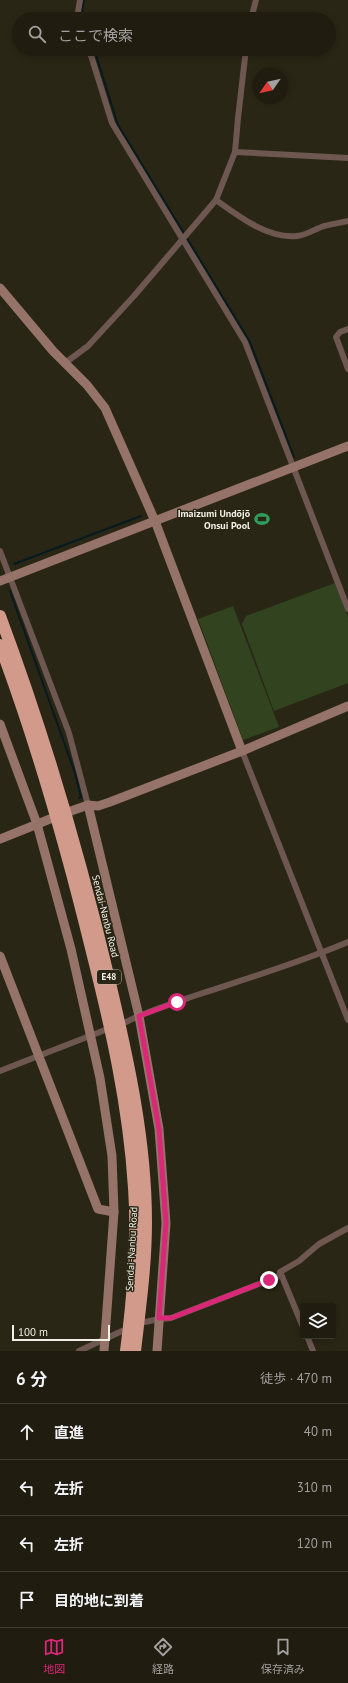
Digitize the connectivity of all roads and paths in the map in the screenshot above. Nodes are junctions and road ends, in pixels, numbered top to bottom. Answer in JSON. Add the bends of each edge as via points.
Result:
{"nodes":[{"id":1,"x":80,"y":0,"type":"edge"},
{"id":2,"x":256,"y":0,"type":"edge"},
{"id":3,"x":78,"y":12,"type":"edge"},
{"id":4,"x":253,"y":12,"type":"edge"},
{"id":5,"x":91,"y":56,"type":"edge"},
{"id":6,"x":245,"y":56,"type":"edge"},
{"id":7,"x":235,"y":152,"type":"junction"},
{"id":8,"x":348,"y":158,"type":"edge"},
{"id":9,"x":216,"y":200,"type":"junction"},
{"id":10,"x":348,"y":221,"type":"edge"},
{"id":11,"x":185,"y":236,"type":"junction"},
{"id":12,"x":0,"y":288,"type":"edge"},
{"id":13,"x":348,"y":329,"type":"edge"},
{"id":14,"x":65,"y":363,"type":"junction"},
{"id":15,"x":348,"y":369,"type":"edge"},
{"id":16,"x":348,"y":446,"type":"edge"},
{"id":17,"x":293,"y":468,"type":"junction"},
{"id":18,"x":155,"y":521,"type":"junction"},
{"id":19,"x":0,"y":551,"type":"edge"},
{"id":20,"x":10,"y":577,"type":"junction"},
{"id":21,"x":0,"y":581,"type":"edge"},
{"id":22,"x":348,"y":609,"type":"edge"},
{"id":23,"x":0,"y":616,"type":"edge"},
{"id":24,"x":0,"y":645,"type":"edge"},
{"id":25,"x":0,"y":653,"type":"edge"},
{"id":26,"x":16,"y":689,"type":"junction"},
{"id":27,"x":348,"y":706,"type":"edge"},
{"id":28,"x":0,"y":724,"type":"edge"},
{"id":29,"x":242,"y":751,"type":"junction"},
{"id":30,"x":88,"y":805,"type":"junction"},
{"id":31,"x":71,"y":811,"type":"dead end"},
{"id":32,"x":50,"y":819,"type":"dead end"},
{"id":33,"x":37,"y":824,"type":"junction"},
{"id":34,"x":0,"y":839,"type":"edge"},
{"id":35,"x":348,"y":942,"type":"edge"},
{"id":36,"x":322,"y":953,"type":"junction"},
{"id":37,"x":0,"y":956,"type":"edge"},
{"id":38,"x":139,"y":1016,"type":"junction"},
{"id":39,"x":348,"y":1020,"type":"edge"},
{"id":40,"x":126,"y":1022,"type":"dead end"},
{"id":41,"x":105,"y":1030,"type":"dead end"},
{"id":42,"x":91,"y":1036,"type":"junction"},
{"id":43,"x":39,"y":1056,"type":"junction"},
{"id":44,"x":0,"y":1071,"type":"edge"},
{"id":45,"x":114,"y":1212,"type":"junction"},
{"id":46,"x":348,"y":1228,"type":"edge"},
{"id":47,"x":281,"y":1274,"type":"junction"},
{"id":48,"x":159,"y":1318,"type":"junction"},
{"id":49,"x":300,"y":1320,"type":"edge"},
{"id":50,"x":145,"y":1322,"type":"dead end"},
{"id":51,"x":122,"y":1332,"type":"dead end"},
{"id":52,"x":105,"y":1339,"type":"junction"},
{"id":53,"x":308,"y":1339,"type":"edge"},
{"id":54,"x":79,"y":1351,"type":"edge"},
{"id":55,"x":104,"y":1351,"type":"edge"},
{"id":56,"x":126,"y":1351,"type":"edge"},
{"id":57,"x":135,"y":1351,"type":"edge"},
{"id":58,"x":157,"y":1351,"type":"edge"},
{"id":59,"x":313,"y":1351,"type":"edge"}],
"edges":[{"from":1,"to":3,"type":"street"},
{"from":2,"to":4,"type":"street"},
{"from":5,"to":11,"type":"street","via":[[112,123]]},
{"from":6,"to":7,"type":"street"},
{"from":7,"to":8,"type":"street"},
{"from":7,"to":9,"type":"street"},
{"from":9,"to":10,"type":"street","via":[[243,220],[273,233],[289,236],[298,236],[324,226]]},
{"from":9,"to":11,"type":"street"},
{"from":11,"to":14,"type":"street","via":[[88,346]]},
{"from":11,"to":17,"type":"street","via":[[245,342]]},
{"from":12,"to":14,"type":"street"},
{"from":13,"to":15,"type":"street","via":[[336,337]]},
{"from":14,"to":18,"type":"street","via":[[105,408]]},
{"from":16,"to":17,"type":"street"},
{"from":17,"to":18,"type":"street"},
{"from":17,"to":22,"type":"street"},
{"from":18,"to":20,"type":"street"},
{"from":18,"to":29,"type":"street"},
{"from":19,"to":20,"type":"street"},
{"from":20,"to":21,"type":"street"},
{"from":20,"to":30,"type":"street","via":[[68,733]]},
{"from":23,"to":57,"type":"highway","name":"Sendai-Nanbu Road","number":"E48","via":[[24,680],[69,824],[94,914],[135,1100],[142,1150],[146,1222],[145,1258]]},
{"from":24,"to":26,"type":"highway","name":"Sendai-Nanbu Road","number":"E48"},
{"from":25,"to":26,"type":"highway"},
{"from":26,"to":56,"type":"highway","name":"Sendai-Nanbu Road","number":"E48","via":[[78,895],[122,1081],[134,1190],[134,1257]]},
{"from":27,"to":29,"type":"street"},
{"from":28,"to":33,"type":"street"},
{"from":29,"to":30,"type":"street","via":[[104,804]]},
{"from":29,"to":36,"type":"street"},
{"from":30,"to":31,"type":"street"},
{"from":30,"to":38,"type":"street"},
{"from":32,"to":33,"type":"street"},
{"from":33,"to":34,"type":"street"},
{"from":33,"to":42,"type":"street","via":[[71,949]]},
{"from":35,"to":36,"type":"street"},
{"from":36,"to":38,"type":"street"},
{"from":36,"to":39,"type":"street"},
{"from":37,"to":43,"type":"street"},
{"from":38,"to":40,"type":"street"},
{"from":38,"to":48,"type":"street","via":[[159,1129],[166,1223]]},
{"from":41,"to":42,"type":"street"},
{"from":42,"to":43,"type":"street"},
{"from":42,"to":45,"type":"street","via":[[112,1156]]},
{"from":43,"to":44,"type":"street"},
{"from":43,"to":45,"type":"street","via":[[98,1209]]},
{"from":45,"to":52,"type":"street"},
{"from":46,"to":47,"type":"street","via":[[315,1246],[299,1261],[280,1272]]},
{"from":47,"to":48,"type":"street","via":[[171,1318]]},
{"from":47,"to":49,"type":"street"},
{"from":48,"to":50,"type":"street"},
{"from":48,"to":58,"type":"street"},
{"from":51,"to":52,"type":"street"},
{"from":52,"to":54,"type":"street"},
{"from":52,"to":55,"type":"street"},
{"from":53,"to":59,"type":"street"}]}
